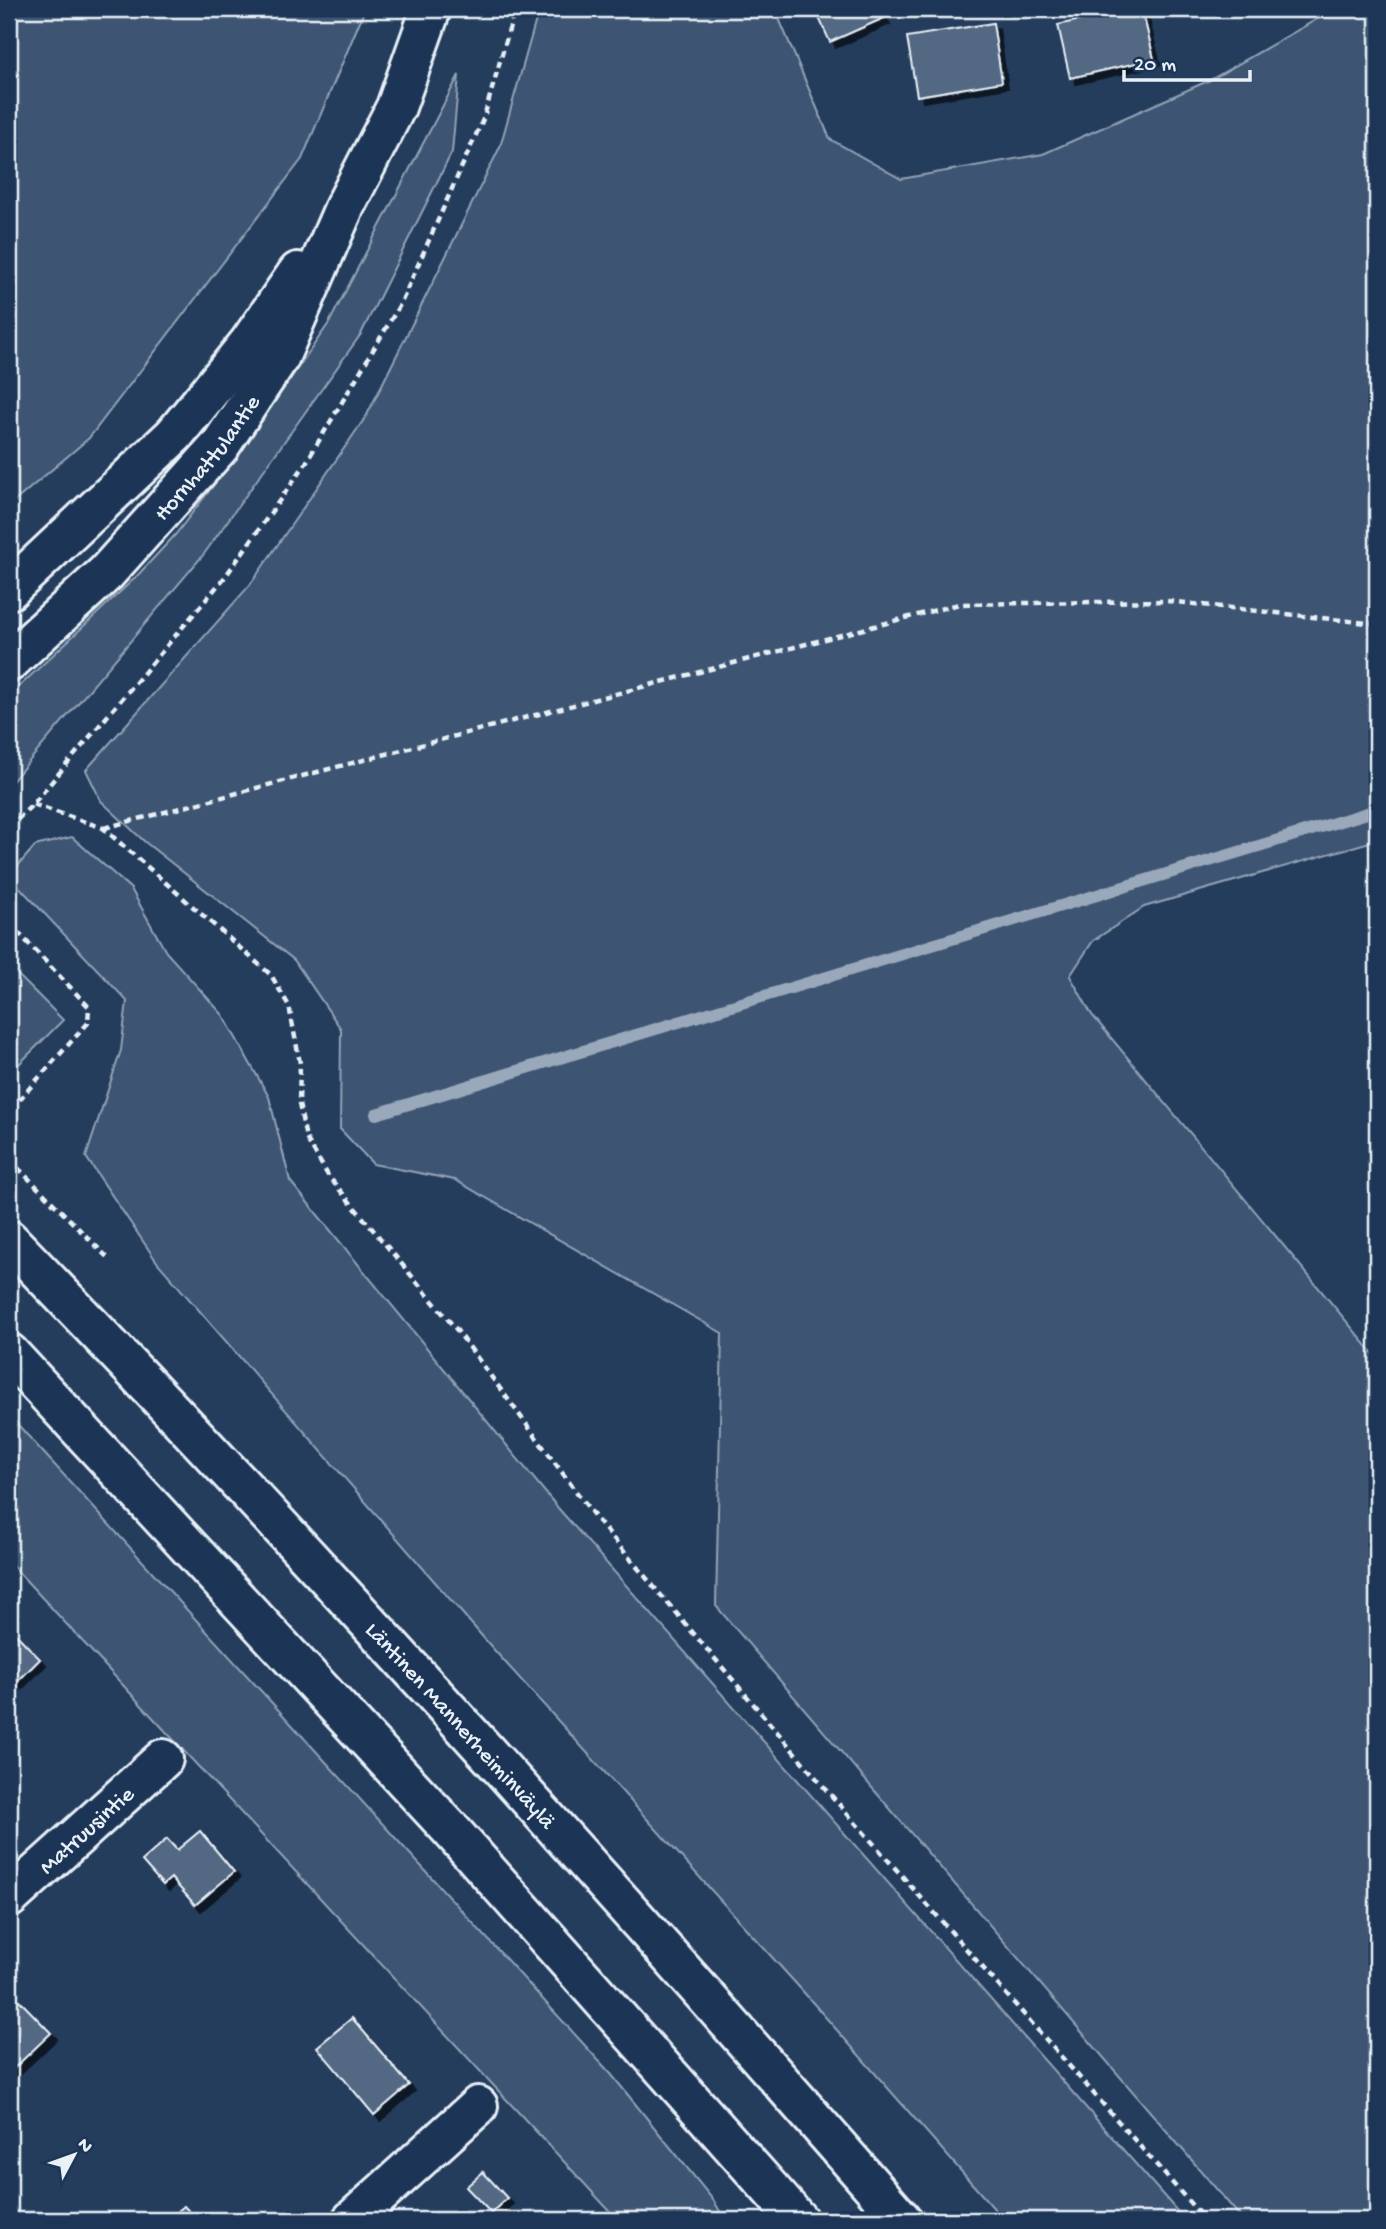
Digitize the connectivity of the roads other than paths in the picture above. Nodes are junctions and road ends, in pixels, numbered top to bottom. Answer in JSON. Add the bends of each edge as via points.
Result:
{"nodes":[{"id":1,"x":431,"y":9,"type":"edge"},
{"id":2,"x":344,"y":208,"type":"junction"},
{"id":3,"x":9,"y":590,"type":"edge"},
{"id":4,"x":9,"y":662,"type":"edge"},
{"id":5,"x":9,"y":1240,"type":"edge"},
{"id":6,"x":9,"y":1353,"type":"edge"},
{"id":7,"x":163,"y":1759,"type":"dead end"},
{"id":8,"x":9,"y":1898,"type":"edge"},
{"id":9,"x":478,"y":2106,"type":"dead end"},
{"id":10,"x":352,"y":2220,"type":"edge"},
{"id":11,"x":798,"y":2220,"type":"edge"},
{"id":12,"x":902,"y":2220,"type":"edge"}],
"edges":[{"from":1,"to":2,"type":"main road","name":"Hornhattulantie","via":[[396,107]]},
{"from":2,"to":3,"type":"main road","name":"Hornhattulantie","via":[[248,343],[174,435]]},
{"from":2,"to":4,"type":"main road","name":"Hornhattulantie","via":[[280,356],[220,446],[106,573]]},
{"from":5,"to":12,"type":"main road","name":"Läntinen Mannerheiminväylä","via":[[396,1651],[663,1945]]},
{"from":6,"to":11,"type":"main road","via":[[451,1830]]},
{"from":7,"to":8,"type":"main road","name":"Matruusintie"},
{"from":9,"to":10,"type":"main road"}]}
